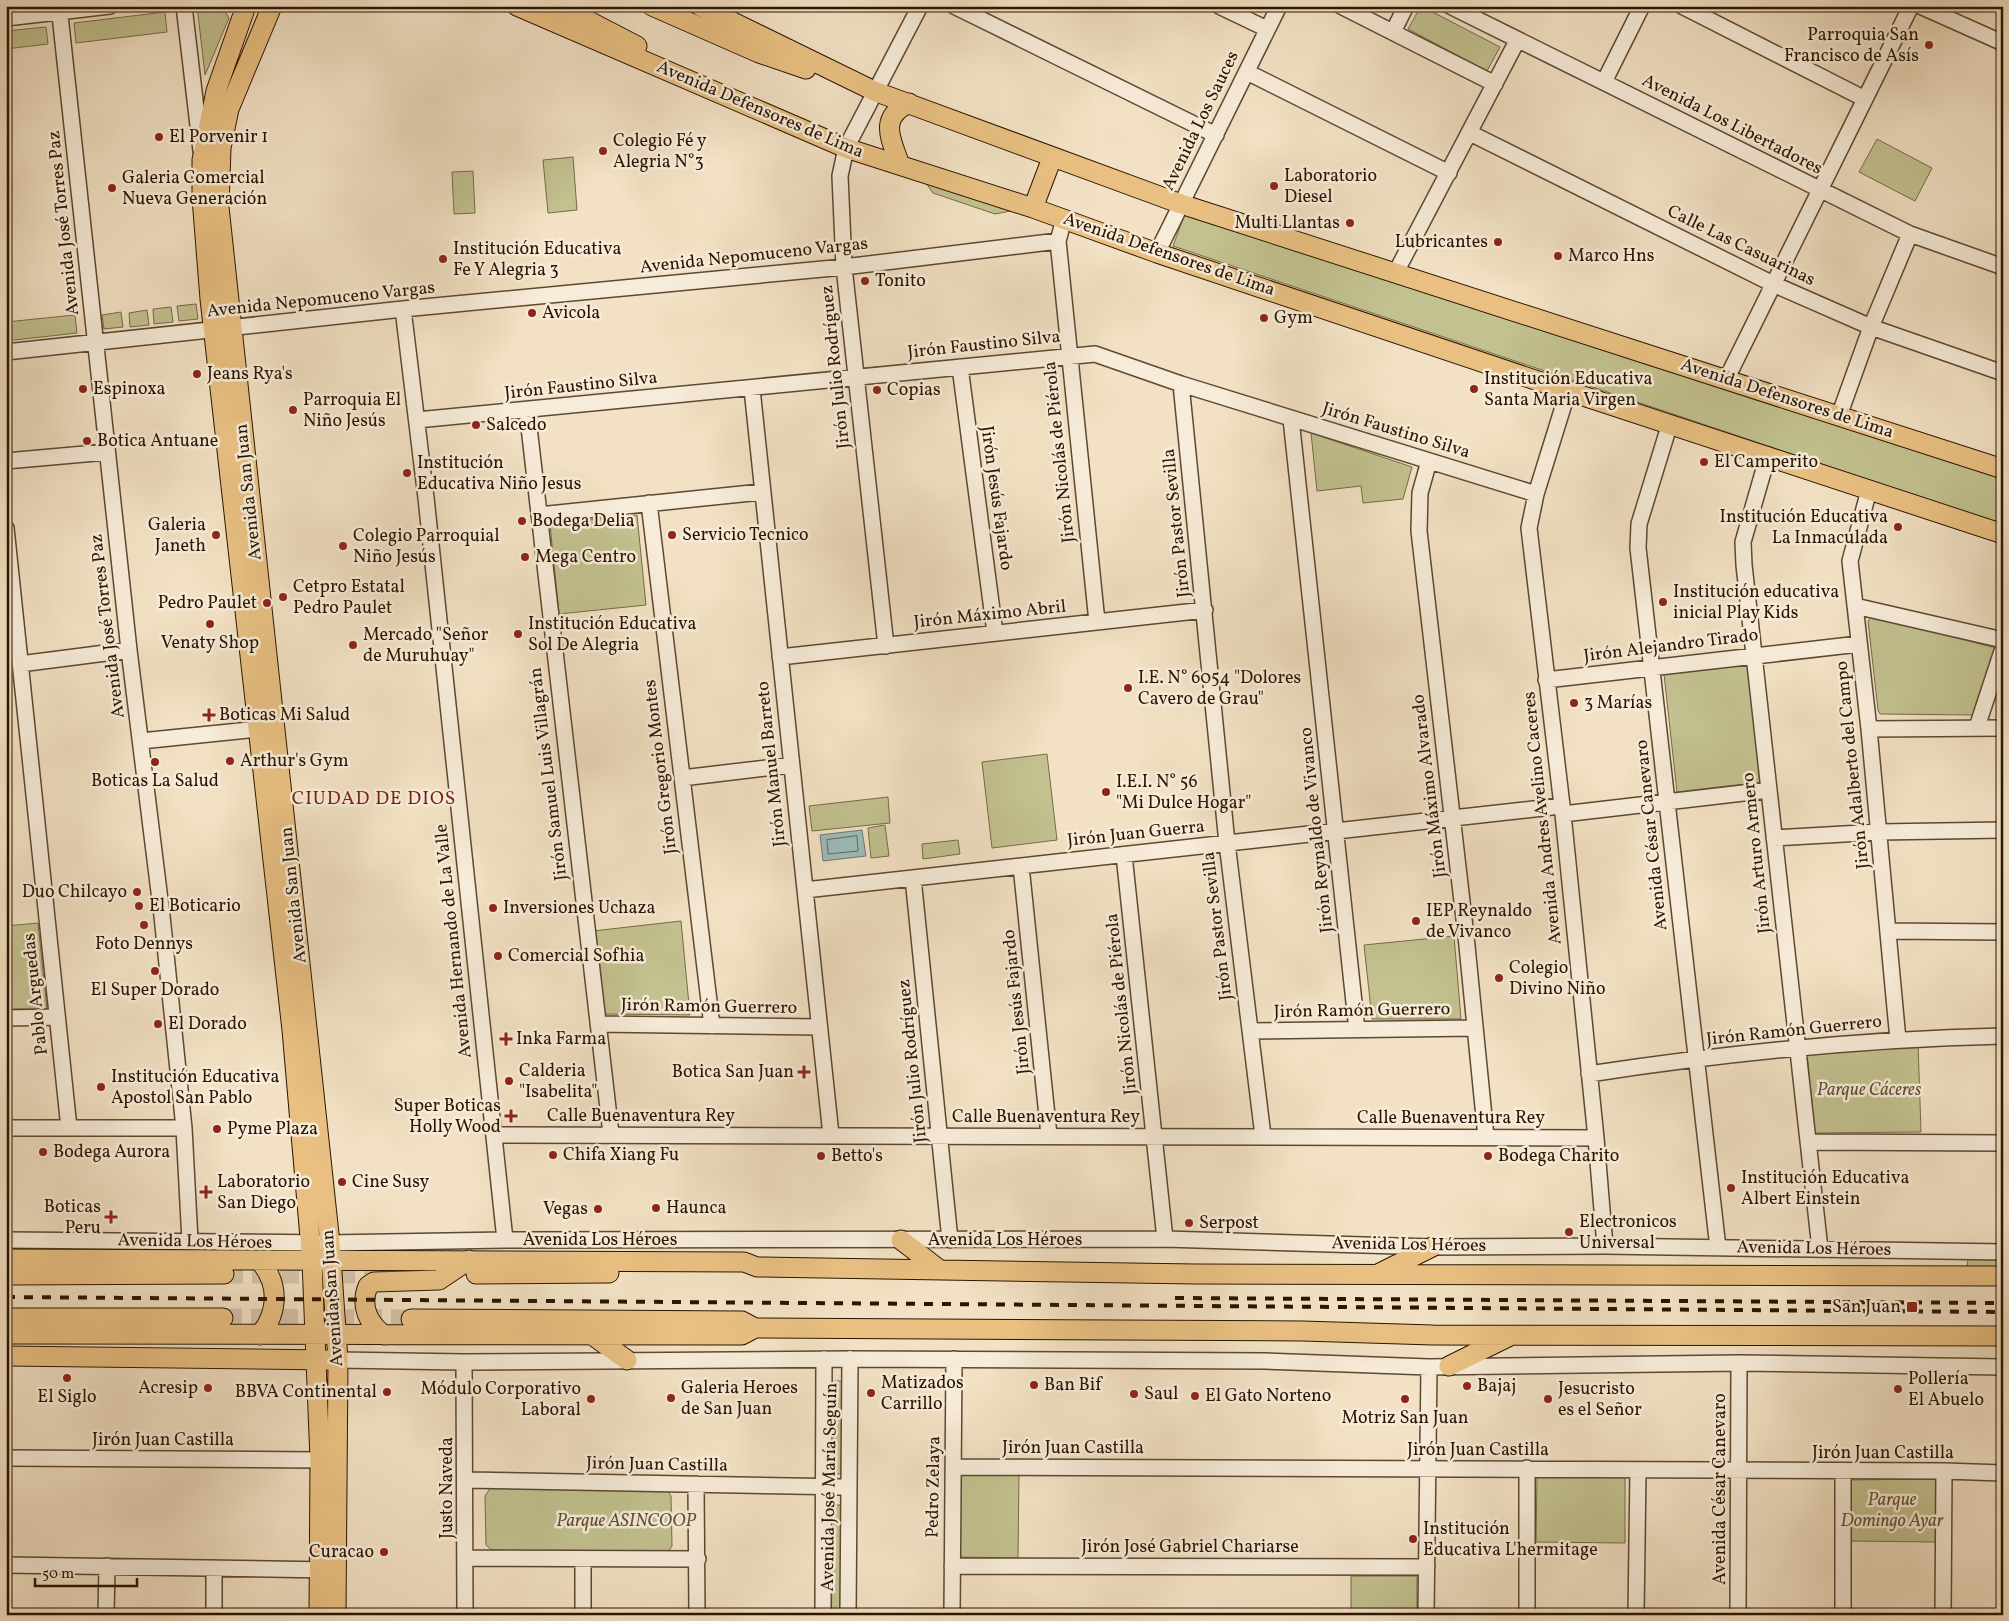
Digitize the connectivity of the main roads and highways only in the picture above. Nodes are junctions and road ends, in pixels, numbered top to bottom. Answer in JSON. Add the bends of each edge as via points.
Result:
{"nodes":[{"id":1,"x":246,"y":6,"type":"edge"},
{"id":2,"x":272,"y":6,"type":"edge"},
{"id":3,"x":517,"y":6,"type":"edge"},
{"id":4,"x":560,"y":6,"type":"edge"},
{"id":5,"x":652,"y":6,"type":"edge"},
{"id":6,"x":700,"y":6,"type":"edge"},
{"id":7,"x":874,"y":90,"type":"junction"},
{"id":8,"x":909,"y":103,"type":"junction"},
{"id":9,"x":790,"y":124,"type":"junction"},
{"id":10,"x":1052,"y":158,"type":"junction"},
{"id":11,"x":900,"y":165,"type":"junction"},
{"id":12,"x":1033,"y":208,"type":"junction"},
{"id":13,"x":222,"y":329,"type":"junction"},
{"id":14,"x":2003,"y":469,"type":"edge"},
{"id":15,"x":2003,"y":534,"type":"edge"},
{"id":16,"x":901,"y":1240,"type":"road end"},
{"id":17,"x":1432,"y":1247,"type":"road end"},
{"id":18,"x":311,"y":1252,"type":"junction"},
{"id":19,"x":331,"y":1252,"type":"junction"},
{"id":20,"x":6,"y":1259,"type":"edge"},
{"id":21,"x":260,"y":1261,"type":"junction"},
{"id":22,"x":472,"y":1267,"type":"junction"},
{"id":23,"x":940,"y":1270,"type":"junction"},
{"id":24,"x":224,"y":1274,"type":"tunnel mouth"},
{"id":25,"x":6,"y":1275,"type":"edge"},
{"id":26,"x":1375,"y":1275,"type":"junction"},
{"id":27,"x":2003,"y":1276,"type":"edge"},
{"id":28,"x":6,"y":1318,"type":"edge"},
{"id":29,"x":223,"y":1318,"type":"tunnel mouth"},
{"id":30,"x":411,"y":1319,"type":"tunnel mouth"},
{"id":31,"x":755,"y":1328,"type":"junction"},
{"id":32,"x":6,"y":1334,"type":"edge"},
{"id":33,"x":260,"y":1335,"type":"junction"},
{"id":34,"x":316,"y":1335,"type":"junction"},
{"id":35,"x":337,"y":1335,"type":"junction"},
{"id":36,"x":384,"y":1335,"type":"junction"},
{"id":37,"x":592,"y":1335,"type":"junction"},
{"id":38,"x":1511,"y":1336,"type":"junction"},
{"id":39,"x":2003,"y":1336,"type":"edge"},
{"id":40,"x":6,"y":1356,"type":"edge"},
{"id":41,"x":318,"y":1359,"type":"junction"},
{"id":42,"x":338,"y":1360,"type":"junction"},
{"id":43,"x":627,"y":1360,"type":"road end"},
{"id":44,"x":1449,"y":1366,"type":"road end"},
{"id":45,"x":328,"y":1570,"type":"junction"},
{"id":46,"x":319,"y":1615,"type":"edge"},
{"id":47,"x":336,"y":1615,"type":"edge"}],
"edges":[{"from":1,"to":13,"type":"main road","name":"Avenida San Juan","via":[[216,91],[202,160],[202,198]]},
{"from":2,"to":13,"type":"main road","name":"Avenida San Juan","via":[[229,110],[221,148]]},
{"from":3,"to":9,"type":"main road","name":"Avenida Defensores de Lima"},
{"from":4,"to":9,"type":"main road"},
{"from":5,"to":7,"type":"main road","via":[[758,53]]},
{"from":6,"to":7,"type":"main road","name":"Avenida Defensores de Lima"},
{"from":7,"to":8,"type":"main road","name":"Avenida Defensores de Lima"},
{"from":8,"to":10,"type":"main road","name":"Avenida Defensores de Lima"},
{"from":8,"to":11,"type":"main road","via":[[896,109],[890,117],[892,143]]},
{"from":9,"to":11,"type":"main road","name":"Avenida Defensores de Lima","via":[[846,148]]},
{"from":10,"to":12,"type":"main road"},
{"from":10,"to":14,"type":"main road","name":"Avenida Defensores de Lima","via":[[1395,274]]},
{"from":11,"to":12,"type":"main road","name":"Avenida Defensores de Lima"},
{"from":12,"to":15,"type":"main road","name":"Avenida Defensores de Lima","via":[[1157,253]]},
{"from":13,"to":18,"type":"main road","name":"Avenida San Juan","via":[[258,729],[292,1030]]},
{"from":13,"to":19,"type":"main road","name":"Avenida San Juan"},
{"from":16,"to":23,"type":"main road"},
{"from":17,"to":26,"type":"main road"},
{"from":18,"to":19,"type":"main road","name":"Avenida Los Héroes"},
{"from":18,"to":21,"type":"main road","name":"Avenida Los Héroes"},
{"from":18,"to":34,"type":"main road","name":"Avenida San Juan"},
{"from":19,"to":22,"type":"main road","name":"Avenida Los Héroes"},
{"from":19,"to":35,"type":"main road","name":"Avenida San Juan"},
{"from":20,"to":21,"type":"main road","name":"Avenida Los Héroes"},
{"from":21,"to":33,"type":"main road","via":[[270,1276],[275,1295],[270,1320]]},
{"from":22,"to":23,"type":"main road","name":"Avenida Los Héroes","via":[[744,1262],[757,1267]]},
{"from":22,"to":36,"type":"main road","via":[[439,1280],[374,1282],[368,1286],[364,1306]]},
{"from":23,"to":26,"type":"main road","name":"Avenida Los Héroes"},
{"from":24,"to":25,"type":"main road","name":"Avenida Los Héroes"},
{"from":26,"to":27,"type":"main road","name":"Avenida Los Héroes"},
{"from":28,"to":29,"type":"main road"},
{"from":30,"to":31,"type":"main road","via":[[742,1321]]},
{"from":31,"to":37,"type":"main road","via":[[742,1335]]},
{"from":31,"to":38,"type":"main road","via":[[1283,1331]]},
{"from":32,"to":33,"type":"main road"},
{"from":33,"to":34,"type":"main road"},
{"from":34,"to":35,"type":"main road"},
{"from":34,"to":41,"type":"main road","name":"Avenida San Juan"},
{"from":35,"to":36,"type":"main road"},
{"from":35,"to":42,"type":"main road","name":"Avenida San Juan"},
{"from":36,"to":37,"type":"main road"},
{"from":37,"to":43,"type":"main road"},
{"from":38,"to":39,"type":"main road"},
{"from":38,"to":44,"type":"main road"},
{"from":40,"to":41,"type":"main road"},
{"from":41,"to":42,"type":"main road"},
{"from":41,"to":45,"type":"main road","name":"Avenida San Juan","via":[[320,1460]]},
{"from":42,"to":45,"type":"main road","name":"Avenida San Juan"},
{"from":45,"to":46,"type":"main road","name":"Avenida San Juan"},
{"from":45,"to":47,"type":"main road","name":"Avenida San Juan"}]}
